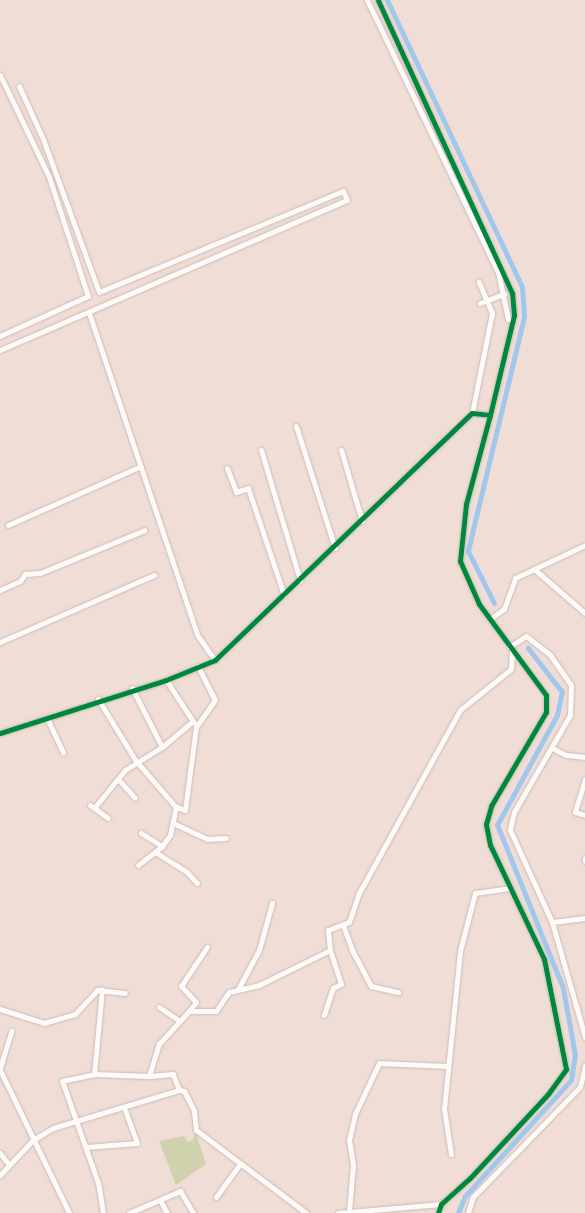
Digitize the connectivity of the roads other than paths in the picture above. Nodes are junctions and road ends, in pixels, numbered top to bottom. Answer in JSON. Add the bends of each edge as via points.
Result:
{"nodes":[{"id":1,"x":368,"y":0,"type":"edge"},
{"id":2,"x":378,"y":0,"type":"edge"},
{"id":3,"x":0,"y":77,"type":"edge"},
{"id":4,"x":19,"y":86,"type":"dead end"},
{"id":5,"x":479,"y":282,"type":"dead end"},
{"id":6,"x":504,"y":294,"type":"junction"},
{"id":7,"x":487,"y":300,"type":"junction"},
{"id":8,"x":480,"y":303,"type":"dead end"},
{"id":9,"x":89,"y":312,"type":"junction"},
{"id":10,"x":513,"y":320,"type":"junction"},
{"id":11,"x":0,"y":336,"type":"edge"},
{"id":12,"x":0,"y":350,"type":"edge"},
{"id":13,"x":472,"y":414,"type":"junction"},
{"id":14,"x":490,"y":414,"type":"junction"},
{"id":15,"x":296,"y":426,"type":"dead end"},
{"id":16,"x":261,"y":450,"type":"dead end"},
{"id":17,"x":340,"y":450,"type":"dead end"},
{"id":18,"x":141,"y":466,"type":"junction"},
{"id":19,"x":227,"y":468,"type":"dead end"},
{"id":20,"x":362,"y":521,"type":"junction"},
{"id":21,"x":8,"y":524,"type":"dead end"},
{"id":22,"x":144,"y":530,"type":"dead end"},
{"id":23,"x":585,"y":545,"type":"edge"},
{"id":24,"x":335,"y":548,"type":"junction"},
{"id":25,"x":534,"y":569,"type":"junction"},
{"id":26,"x":154,"y":575,"type":"dead end"},
{"id":27,"x":300,"y":580,"type":"junction"},
{"id":28,"x":0,"y":590,"type":"edge"},
{"id":29,"x":284,"y":595,"type":"junction"},
{"id":30,"x":585,"y":614,"type":"edge"},
{"id":31,"x":490,"y":619,"type":"junction"},
{"id":32,"x":0,"y":642,"type":"edge"},
{"id":33,"x":510,"y":648,"type":"junction"},
{"id":34,"x":215,"y":660,"type":"junction"},
{"id":35,"x":198,"y":666,"type":"junction"},
{"id":36,"x":166,"y":680,"type":"junction"},
{"id":37,"x":132,"y":688,"type":"junction"},
{"id":38,"x":98,"y":700,"type":"junction"},
{"id":39,"x":47,"y":718,"type":"junction"},
{"id":40,"x":193,"y":721,"type":"junction"},
{"id":41,"x":196,"y":727,"type":"junction"},
{"id":42,"x":0,"y":732,"type":"edge"},
{"id":43,"x":162,"y":747,"type":"junction"},
{"id":44,"x":552,"y":748,"type":"junction"},
{"id":45,"x":64,"y":752,"type":"dead end"},
{"id":46,"x":585,"y":757,"type":"edge"},
{"id":47,"x":136,"y":761,"type":"junction"},
{"id":48,"x":118,"y":779,"type":"junction"},
{"id":49,"x":585,"y":779,"type":"edge"},
{"id":50,"x":135,"y":798,"type":"dead end"},
{"id":51,"x":176,"y":807,"type":"junction"},
{"id":52,"x":585,"y":815,"type":"edge"},
{"id":53,"x":108,"y":818,"type":"dead end"},
{"id":54,"x":173,"y":823,"type":"junction"},
{"id":55,"x":141,"y":833,"type":"dead end"},
{"id":56,"x":226,"y":838,"type":"dead end"},
{"id":57,"x":162,"y":846,"type":"junction"},
{"id":58,"x":155,"y":852,"type":"junction"},
{"id":59,"x":138,"y":865,"type":"dead end"},
{"id":60,"x":197,"y":883,"type":"dead end"},
{"id":61,"x":510,"y":888,"type":"junction"},
{"id":62,"x":272,"y":903,"type":"dead end"},
{"id":63,"x":585,"y":918,"type":"edge"},
{"id":64,"x":552,"y":922,"type":"junction"},
{"id":65,"x":343,"y":925,"type":"junction"},
{"id":66,"x":207,"y":947,"type":"dead end"},
{"id":67,"x":330,"y":950,"type":"junction"},
{"id":68,"x":102,"y":989,"type":"junction"},
{"id":69,"x":238,"y":989,"type":"junction"},
{"id":70,"x":398,"y":992,"type":"dead end"},
{"id":71,"x":125,"y":993,"type":"dead end"},
{"id":72,"x":159,"y":1007,"type":"dead end"},
{"id":73,"x":0,"y":1009,"type":"edge"},
{"id":74,"x":189,"y":1011,"type":"junction"},
{"id":75,"x":324,"y":1015,"type":"dead end"},
{"id":76,"x":180,"y":1020,"type":"junction"},
{"id":77,"x":12,"y":1031,"type":"dead end"},
{"id":78,"x":585,"y":1037,"type":"edge"},
{"id":79,"x":448,"y":1066,"type":"junction"},
{"id":80,"x":585,"y":1067,"type":"edge"},
{"id":81,"x":0,"y":1069,"type":"edge"},
{"id":82,"x":94,"y":1074,"type":"junction"},
{"id":83,"x":149,"y":1076,"type":"junction"},
{"id":84,"x":179,"y":1090,"type":"junction"},
{"id":85,"x":124,"y":1108,"type":"junction"},
{"id":86,"x":76,"y":1122,"type":"junction"},
{"id":87,"x":34,"y":1140,"type":"junction"},
{"id":88,"x":86,"y":1147,"type":"junction"},
{"id":89,"x":0,"y":1153,"type":"edge"},
{"id":90,"x":451,"y":1154,"type":"dead end"},
{"id":91,"x":240,"y":1164,"type":"junction"},
{"id":92,"x":9,"y":1165,"type":"junction"},
{"id":93,"x":0,"y":1175,"type":"edge"},
{"id":94,"x":216,"y":1197,"type":"dead end"},
{"id":95,"x":160,"y":1200,"type":"junction"},
{"id":96,"x":441,"y":1204,"type":"junction"},
{"id":97,"x":349,"y":1211,"type":"junction"},
{"id":98,"x":69,"y":1213,"type":"edge"},
{"id":99,"x":103,"y":1213,"type":"edge"},
{"id":100,"x":129,"y":1213,"type":"edge"},
{"id":101,"x":167,"y":1213,"type":"edge"},
{"id":102,"x":193,"y":1213,"type":"edge"},
{"id":103,"x":306,"y":1213,"type":"edge"},
{"id":104,"x":338,"y":1213,"type":"edge"},
{"id":105,"x":438,"y":1213,"type":"edge"},
{"id":106,"x":468,"y":1213,"type":"edge"}],
"edges":[{"from":1,"to":6,"type":"street","via":[[498,272]]},
{"from":2,"to":10,"type":"street","via":[[512,293]]},
{"from":3,"to":11,"type":"street","via":[[49,177],[88,296]]},
{"from":4,"to":9,"type":"street","via":[[43,139],[99,292],[343,191],[347,200],[245,246],[131,291]]},
{"from":5,"to":7,"type":"street"},
{"from":6,"to":7,"type":"street"},
{"from":6,"to":10,"type":"street","via":[[508,319]]},
{"from":7,"to":8,"type":"street"},
{"from":7,"to":13,"type":"street","via":[[492,313]]},
{"from":9,"to":12,"type":"street"},
{"from":9,"to":18,"type":"street"},
{"from":10,"to":14,"type":"street"},
{"from":13,"to":14,"type":"street"},
{"from":13,"to":20,"type":"street"},
{"from":14,"to":31,"type":"street","via":[[466,504],[460,561],[479,604]]},
{"from":15,"to":24,"type":"street"},
{"from":16,"to":27,"type":"street"},
{"from":17,"to":20,"type":"street"},
{"from":18,"to":21,"type":"street"},
{"from":18,"to":34,"type":"street","via":[[198,636]]},
{"from":19,"to":29,"type":"street","via":[[236,492],[248,488]]},
{"from":20,"to":24,"type":"street"},
{"from":22,"to":28,"type":"street","via":[[40,573],[25,574],[20,581]]},
{"from":23,"to":25,"type":"street"},
{"from":24,"to":27,"type":"street"},
{"from":25,"to":30,"type":"street"},
{"from":25,"to":31,"type":"street","via":[[515,578],[504,609]]},
{"from":26,"to":32,"type":"street"},
{"from":27,"to":29,"type":"street"},
{"from":29,"to":34,"type":"street"},
{"from":31,"to":33,"type":"street"},
{"from":33,"to":44,"type":"street","via":[[526,636],[550,655],[571,685],[570,715]]},
{"from":33,"to":61,"type":"street","via":[[546,695],[546,712],[491,806],[486,824],[490,846]]},
{"from":33,"to":65,"type":"street","via":[[511,669],[460,710],[359,893],[349,922]]},
{"from":34,"to":35,"type":"street"},
{"from":35,"to":36,"type":"street"},
{"from":35,"to":41,"type":"street","via":[[215,700]]},
{"from":36,"to":37,"type":"street"},
{"from":36,"to":40,"type":"street"},
{"from":37,"to":38,"type":"street"},
{"from":37,"to":43,"type":"street"},
{"from":38,"to":39,"type":"street"},
{"from":38,"to":47,"type":"street"},
{"from":39,"to":42,"type":"street"},
{"from":39,"to":45,"type":"street"},
{"from":40,"to":41,"type":"street"},
{"from":40,"to":43,"type":"street"},
{"from":41,"to":51,"type":"street","via":[[185,810]]},
{"from":43,"to":47,"type":"street"},
{"from":44,"to":46,"type":"street","via":[[566,755]]},
{"from":44,"to":64,"type":"street","via":[[514,812],[510,830]]},
{"from":47,"to":48,"type":"street"},
{"from":47,"to":51,"type":"street"},
{"from":48,"to":50,"type":"street"},
{"from":48,"to":53,"type":"street","via":[[92,806]]},
{"from":49,"to":52,"type":"street","via":[[575,812]]},
{"from":51,"to":54,"type":"street"},
{"from":54,"to":56,"type":"street","via":[[208,839]]},
{"from":54,"to":57,"type":"street"},
{"from":55,"to":57,"type":"street"},
{"from":57,"to":58,"type":"street"},
{"from":58,"to":59,"type":"street"},
{"from":58,"to":60,"type":"street","via":[[187,872]]},
{"from":61,"to":79,"type":"street","via":[[475,893],[455,977],[457,1002]]},
{"from":61,"to":96,"type":"street","via":[[544,959],[566,1069],[548,1094],[470,1178]]},
{"from":62,"to":69,"type":"street","via":[[259,950]]},
{"from":63,"to":64,"type":"street"},
{"from":64,"to":78,"type":"street"},
{"from":65,"to":67,"type":"street","via":[[328,930]]},
{"from":65,"to":70,"type":"street","via":[[371,986]]},
{"from":66,"to":74,"type":"street","via":[[181,986],[196,1002]]},
{"from":67,"to":69,"type":"street","via":[[259,985]]},
{"from":67,"to":75,"type":"street","via":[[341,984],[333,988]]},
{"from":68,"to":71,"type":"street"},
{"from":68,"to":73,"type":"street","via":[[93,994],[82,1010],[56,1021],[44,1023]]},
{"from":68,"to":82,"type":"street"},
{"from":69,"to":74,"type":"street","via":[[229,992],[216,1011]]},
{"from":72,"to":76,"type":"street"},
{"from":74,"to":76,"type":"street"},
{"from":76,"to":83,"type":"street","via":[[159,1044]]},
{"from":77,"to":81,"type":"street"},
{"from":79,"to":90,"type":"street","via":[[444,1109]]},
{"from":79,"to":97,"type":"street","via":[[379,1063],[356,1114],[349,1140],[353,1165]]},
{"from":80,"to":106,"type":"street","via":[[580,1087],[473,1197]]},
{"from":81,"to":87,"type":"street"},
{"from":82,"to":83,"type":"street"},
{"from":82,"to":86,"type":"street","via":[[62,1082]]},
{"from":83,"to":84,"type":"street","via":[[174,1074]]},
{"from":84,"to":85,"type":"street"},
{"from":84,"to":91,"type":"street","via":[[184,1091],[194,1111],[196,1130]]},
{"from":85,"to":86,"type":"street"},
{"from":85,"to":88,"type":"street","via":[[137,1143]]},
{"from":86,"to":87,"type":"street","via":[[53,1128]]},
{"from":86,"to":88,"type":"street"},
{"from":87,"to":92,"type":"street"},
{"from":87,"to":98,"type":"street"},
{"from":88,"to":99,"type":"street"},
{"from":89,"to":92,"type":"street"},
{"from":91,"to":94,"type":"street"},
{"from":91,"to":103,"type":"street"},
{"from":92,"to":93,"type":"street"},
{"from":95,"to":100,"type":"street"},
{"from":95,"to":101,"type":"street"},
{"from":95,"to":102,"type":"street","via":[[180,1191]]},
{"from":96,"to":97,"type":"street"},
{"from":96,"to":105,"type":"street"},
{"from":97,"to":104,"type":"street"}]}
